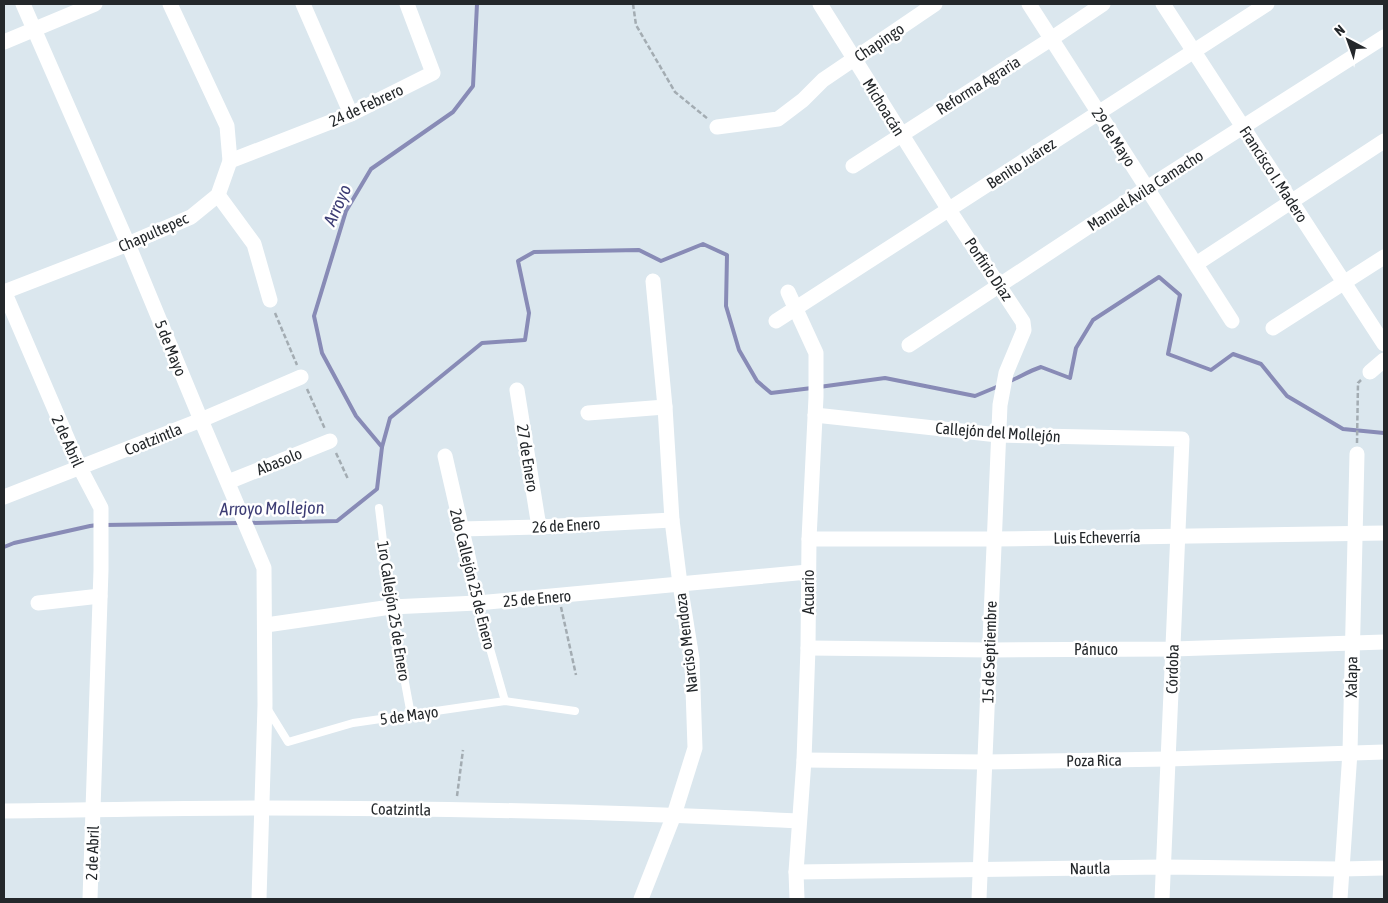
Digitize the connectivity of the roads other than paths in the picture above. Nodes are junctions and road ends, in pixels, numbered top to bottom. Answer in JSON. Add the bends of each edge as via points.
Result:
{"nodes":[{"id":1,"x":23,"y":4,"type":"edge"},
{"id":2,"x":94,"y":4,"type":"edge"},
{"id":3,"x":170,"y":4,"type":"edge"},
{"id":4,"x":303,"y":4,"type":"edge"},
{"id":5,"x":407,"y":4,"type":"edge"},
{"id":6,"x":820,"y":4,"type":"edge"},
{"id":7,"x":934,"y":4,"type":"edge"},
{"id":8,"x":1029,"y":4,"type":"edge"},
{"id":9,"x":1103,"y":4,"type":"edge"},
{"id":10,"x":1163,"y":4,"type":"edge"},
{"id":11,"x":1267,"y":4,"type":"edge"},
{"id":12,"x":34,"y":30,"type":"junction"},
{"id":13,"x":1384,"y":37,"type":"edge"},
{"id":14,"x":1051,"y":38,"type":"junction"},
{"id":15,"x":4,"y":42,"type":"edge"},
{"id":16,"x":1194,"y":51,"type":"junction"},
{"id":17,"x":854,"y":58,"type":"junction"},
{"id":18,"x":1098,"y":113,"type":"junction"},
{"id":19,"x":351,"y":114,"type":"junction"},
{"id":20,"x":717,"y":126,"type":"road end"},
{"id":21,"x":1243,"y":127,"type":"junction"},
{"id":22,"x":901,"y":134,"type":"junction"},
{"id":23,"x":1384,"y":141,"type":"edge"},
{"id":24,"x":230,"y":162,"type":"junction"},
{"id":25,"x":853,"y":166,"type":"dead end"},
{"id":26,"x":1147,"y":188,"type":"junction"},
{"id":27,"x":218,"y":194,"type":"junction"},
{"id":28,"x":1291,"y":201,"type":"junction"},
{"id":29,"x":949,"y":210,"type":"junction"},
{"id":30,"x":128,"y":244,"type":"junction"},
{"id":31,"x":1384,"y":256,"type":"edge"},
{"id":32,"x":1196,"y":264,"type":"junction"},
{"id":33,"x":653,"y":281,"type":"dead end"},
{"id":34,"x":1344,"y":283,"type":"junction"},
{"id":35,"x":1000,"y":285,"type":"junction"},
{"id":36,"x":4,"y":292,"type":"edge"},
{"id":37,"x":788,"y":292,"type":"dead end"},
{"id":38,"x":270,"y":300,"type":"dead end"},
{"id":39,"x":797,"y":308,"type":"junction"},
{"id":40,"x":776,"y":321,"type":"dead end"},
{"id":41,"x":1232,"y":321,"type":"dead end"},
{"id":42,"x":1273,"y":328,"type":"dead end"},
{"id":43,"x":1024,"y":330,"type":"joint"},
{"id":44,"x":1384,"y":344,"type":"edge"},
{"id":45,"x":909,"y":345,"type":"dead end"},
{"id":46,"x":1384,"y":360,"type":"edge"},
{"id":47,"x":1370,"y":372,"type":"road end"},
{"id":48,"x":301,"y":377,"type":"dead end"},
{"id":49,"x":517,"y":390,"type":"dead end"},
{"id":50,"x":665,"y":407,"type":"junction"},
{"id":51,"x":588,"y":413,"type":"dead end"},
{"id":52,"x":815,"y":415,"type":"junction"},
{"id":53,"x":201,"y":420,"type":"junction"},
{"id":54,"x":998,"y":435,"type":"junction"},
{"id":55,"x":1182,"y":439,"type":"joint"},
{"id":56,"x":330,"y":441,"type":"dead end"},
{"id":57,"x":1357,"y":452,"type":"road end"},
{"id":58,"x":445,"y":456,"type":"dead end"},
{"id":59,"x":80,"y":468,"type":"junction"},
{"id":60,"x":230,"y":488,"type":"junction"},
{"id":61,"x":4,"y":497,"type":"edge"},
{"id":62,"x":379,"y":508,"type":"dead end"},
{"id":63,"x":672,"y":520,"type":"junction"},
{"id":64,"x":539,"y":527,"type":"junction"},
{"id":65,"x":461,"y":529,"type":"junction"},
{"id":66,"x":1355,"y":533,"type":"junction"},
{"id":67,"x":1384,"y":533,"type":"edge"},
{"id":68,"x":1178,"y":535,"type":"junction"},
{"id":69,"x":809,"y":539,"type":"junction"},
{"id":70,"x":994,"y":539,"type":"junction"},
{"id":71,"x":470,"y":565,"type":"joint"},
{"id":72,"x":808,"y":572,"type":"junction"},
{"id":73,"x":680,"y":584,"type":"junction"},
{"id":74,"x":100,"y":596,"type":"junction"},
{"id":75,"x":38,"y":603,"type":"dead end"},
{"id":76,"x":477,"y":603,"type":"junction"},
{"id":77,"x":391,"y":607,"type":"junction"},
{"id":78,"x":266,"y":625,"type":"junction"},
{"id":79,"x":1352,"y":642,"type":"junction"},
{"id":80,"x":1384,"y":642,"type":"edge"},
{"id":81,"x":808,"y":648,"type":"junction"},
{"id":82,"x":1173,"y":648,"type":"junction"},
{"id":83,"x":990,"y":650,"type":"junction"},
{"id":84,"x":505,"y":701,"type":"junction"},
{"id":85,"x":265,"y":705,"type":"junction"},
{"id":86,"x":575,"y":711,"type":"dead end"},
{"id":87,"x":411,"y":715,"type":"junction"},
{"id":88,"x":1350,"y":752,"type":"junction"},
{"id":89,"x":1384,"y":752,"type":"edge"},
{"id":90,"x":1168,"y":759,"type":"junction"},
{"id":91,"x":804,"y":760,"type":"junction"},
{"id":92,"x":985,"y":762,"type":"junction"},
{"id":93,"x":263,"y":808,"type":"junction"},
{"id":94,"x":94,"y":810,"type":"junction"},
{"id":95,"x":4,"y":811,"type":"edge"},
{"id":96,"x":674,"y":815,"type":"junction"},
{"id":97,"x":799,"y":821,"type":"junction"},
{"id":98,"x":1164,"y":866,"type":"junction"},
{"id":99,"x":1384,"y":868,"type":"edge"},
{"id":100,"x":980,"y":870,"type":"junction"},
{"id":101,"x":1342,"y":870,"type":"junction"},
{"id":102,"x":796,"y":872,"type":"junction"},
{"id":103,"x":90,"y":899,"type":"edge"},
{"id":104,"x":258,"y":899,"type":"edge"},
{"id":105,"x":641,"y":899,"type":"edge"},
{"id":106,"x":797,"y":899,"type":"edge"},
{"id":107,"x":979,"y":899,"type":"edge"},
{"id":108,"x":1162,"y":899,"type":"edge"},
{"id":109,"x":1340,"y":899,"type":"edge"}],
"edges":[{"from":1,"to":12,"type":"street","name":"5 de Mayo"},
{"from":2,"to":12,"type":"street"},
{"from":3,"to":24,"type":"street","name":"Chapultepec","via":[[227,126]]},
{"from":4,"to":19,"type":"street"},
{"from":5,"to":19,"type":"street","name":"24 de Febrero","via":[[433,73]]},
{"from":6,"to":17,"type":"street","name":"Michoacán"},
{"from":7,"to":17,"type":"street","name":"Chapingo"},
{"from":8,"to":14,"type":"street","name":"29 de Mayo"},
{"from":9,"to":14,"type":"street","name":"Reforma Agraria"},
{"from":10,"to":16,"type":"street","name":"Francisco I. Madero"},
{"from":11,"to":16,"type":"street","name":"Benito Juárez"},
{"from":12,"to":15,"type":"street"},
{"from":12,"to":30,"type":"street","name":"5 de Mayo"},
{"from":13,"to":21,"type":"street","name":"Manuel Ávila Camacho"},
{"from":14,"to":18,"type":"street","name":"29 de Mayo"},
{"from":14,"to":22,"type":"street","name":"Reforma Agraria"},
{"from":16,"to":18,"type":"street","name":"Benito Juárez"},
{"from":16,"to":21,"type":"street","name":"Francisco I. Madero"},
{"from":17,"to":20,"type":"street","name":"Chapingo","via":[[778,119]]},
{"from":17,"to":22,"type":"street","name":"Michoacán"},
{"from":18,"to":26,"type":"street","name":"29 de Mayo"},
{"from":18,"to":29,"type":"street","name":"Benito Juárez"},
{"from":19,"to":24,"type":"street","name":"24 de Febrero"},
{"from":21,"to":26,"type":"street","name":"Manuel Ávila Camacho"},
{"from":21,"to":28,"type":"street","name":"Francisco I. Madero"},
{"from":22,"to":25,"type":"street","name":"Reforma Agraria"},
{"from":22,"to":29,"type":"street","name":"Michoacán"},
{"from":23,"to":28,"type":"street"},
{"from":24,"to":27,"type":"street","name":"Chapultepec"},
{"from":26,"to":32,"type":"street","name":"29 de Mayo"},
{"from":26,"to":35,"type":"street","name":"Manuel Ávila Camacho"},
{"from":27,"to":30,"type":"street","name":"Chapultepec","via":[[191,217]]},
{"from":27,"to":38,"type":"street","via":[[254,244]]},
{"from":28,"to":32,"type":"street"},
{"from":28,"to":34,"type":"street","name":"Francisco I. Madero"},
{"from":29,"to":35,"type":"street","name":"Porfirio Díaz"},
{"from":29,"to":39,"type":"street","name":"Benito Juárez"},
{"from":30,"to":36,"type":"street","name":"Chapultepec"},
{"from":30,"to":53,"type":"street","name":"5 de Mayo"},
{"from":31,"to":34,"type":"street"},
{"from":32,"to":41,"type":"street","name":"29 de Mayo"},
{"from":33,"to":50,"type":"street","name":"Narciso Mendoza"},
{"from":34,"to":42,"type":"street"},
{"from":34,"to":44,"type":"street","name":"Francisco I. Madero"},
{"from":35,"to":43,"type":"street","name":"Porfirio Díaz","via":[[1023,322]]},
{"from":35,"to":45,"type":"street","name":"Manuel Ávila Camacho"},
{"from":36,"to":59,"type":"street","name":"2 de Abril"},
{"from":37,"to":39,"type":"street","name":"Acuario"},
{"from":39,"to":40,"type":"street","name":"Benito Juárez"},
{"from":39,"to":52,"type":"street","name":"Acuario","via":[[816,353]]},
{"from":43,"to":54,"type":"street","name":"15 de Septiembre","via":[[1006,373]]},
{"from":46,"to":47,"type":"street"},
{"from":48,"to":53,"type":"street","name":"Coatzintla"},
{"from":49,"to":64,"type":"street","name":"27 de Enero"},
{"from":50,"to":51,"type":"street"},
{"from":50,"to":63,"type":"street","name":"Narciso Mendoza"},
{"from":52,"to":54,"type":"street","name":"Callejón del Mollejón"},
{"from":52,"to":69,"type":"street","name":"Acuario"},
{"from":53,"to":59,"type":"street","name":"Coatzintla"},
{"from":53,"to":60,"type":"street","name":"5 de Mayo"},
{"from":54,"to":55,"type":"street","name":"Callejón del Mollejón"},
{"from":54,"to":70,"type":"street","name":"15 de Septiembre"},
{"from":55,"to":68,"type":"street","name":"Córdoba"},
{"from":56,"to":60,"type":"street","name":"Abasolo"},
{"from":57,"to":66,"type":"street","name":"Xalapa"},
{"from":58,"to":65,"type":"street","name":"2do Callejón 25 de Enero"},
{"from":59,"to":61,"type":"street","name":"Coatzintla"},
{"from":59,"to":74,"type":"street","name":"2 de Abril","via":[[101,508]]},
{"from":60,"to":78,"type":"street","name":"5 de Mayo","via":[[264,568]]},
{"from":62,"to":77,"type":"lane","name":"1ro Callejón 25 de Enero"},
{"from":63,"to":64,"type":"street","name":"26 de Enero"},
{"from":63,"to":73,"type":"street","name":"Narciso Mendoza"},
{"from":64,"to":65,"type":"street","name":"26 de Enero"},
{"from":65,"to":71,"type":"street","name":"2do Callejón 25 de Enero"},
{"from":66,"to":67,"type":"street","name":"Luis Echeverría"},
{"from":66,"to":68,"type":"street","name":"Luis Echeverría"},
{"from":66,"to":79,"type":"street","name":"Xalapa"},
{"from":68,"to":70,"type":"street","name":"Luis Echeverría"},
{"from":68,"to":82,"type":"street","name":"Córdoba"},
{"from":69,"to":70,"type":"street","name":"Luis Echeverría"},
{"from":69,"to":72,"type":"street","name":"Acuario"},
{"from":70,"to":83,"type":"street","name":"15 de Septiembre"},
{"from":71,"to":76,"type":"lane","name":"2do Callejón 25 de Enero"},
{"from":72,"to":73,"type":"street","name":"25 de Enero"},
{"from":72,"to":81,"type":"street","name":"Acuario"},
{"from":73,"to":76,"type":"street","name":"25 de Enero"},
{"from":73,"to":96,"type":"street","name":"Narciso Mendoza","via":[[692,659],[695,748]]},
{"from":74,"to":75,"type":"street"},
{"from":74,"to":94,"type":"street","name":"2 de Abril"},
{"from":76,"to":77,"type":"street","name":"25 de Enero"},
{"from":76,"to":84,"type":"lane","name":"2do Callejón 25 de Enero"},
{"from":77,"to":78,"type":"street","name":"25 de Enero"},
{"from":77,"to":87,"type":"lane","name":"1ro Callejón 25 de Enero"},
{"from":78,"to":85,"type":"street","name":"5 de Mayo"},
{"from":79,"to":80,"type":"street","name":"Pánuco"},
{"from":79,"to":82,"type":"street","name":"Pánuco"},
{"from":79,"to":88,"type":"street","name":"Xalapa"},
{"from":81,"to":83,"type":"street","name":"Pánuco"},
{"from":81,"to":91,"type":"street","name":"Acuario"},
{"from":82,"to":83,"type":"street","name":"Pánuco"},
{"from":82,"to":90,"type":"street","name":"Córdoba"},
{"from":83,"to":92,"type":"street","name":"15 de Septiembre"},
{"from":84,"to":86,"type":"lane","name":"5 de Mayo"},
{"from":84,"to":87,"type":"lane","name":"5 de Mayo"},
{"from":85,"to":87,"type":"lane","name":"5 de Mayo","via":[[288,742],[353,723]]},
{"from":85,"to":93,"type":"street","name":"5 de Mayo"},
{"from":88,"to":89,"type":"street","name":"Poza Rica"},
{"from":88,"to":90,"type":"street","name":"Poza Rica"},
{"from":88,"to":101,"type":"street","name":"Xalapa"},
{"from":90,"to":92,"type":"street","name":"Poza Rica"},
{"from":90,"to":98,"type":"street","name":"Córdoba"},
{"from":91,"to":92,"type":"street","name":"Poza Rica"},
{"from":91,"to":97,"type":"street","name":"Acuario"},
{"from":92,"to":100,"type":"street","name":"15 de Septiembre"},
{"from":93,"to":94,"type":"street","name":"Coatzintla"},
{"from":93,"to":96,"type":"street","name":"Coatzintla"},
{"from":93,"to":104,"type":"street","name":"5 de Mayo"},
{"from":94,"to":95,"type":"street","name":"Coatzintla"},
{"from":94,"to":103,"type":"street","name":"2 de Abril"},
{"from":96,"to":97,"type":"street","name":"Coatzintla"},
{"from":96,"to":105,"type":"street","name":"Narciso Mendoza"},
{"from":97,"to":102,"type":"street","name":"Acuario"},
{"from":98,"to":100,"type":"street","name":"Nautla"},
{"from":98,"to":101,"type":"street","name":"Nautla"},
{"from":98,"to":108,"type":"street","name":"Córdoba"},
{"from":99,"to":101,"type":"street","name":"Nautla"},
{"from":100,"to":102,"type":"street","name":"Nautla"},
{"from":100,"to":107,"type":"street","name":"15 de Septiembre"},
{"from":101,"to":109,"type":"street","name":"Xalapa"},
{"from":102,"to":106,"type":"street","name":"Acuario"}]}
